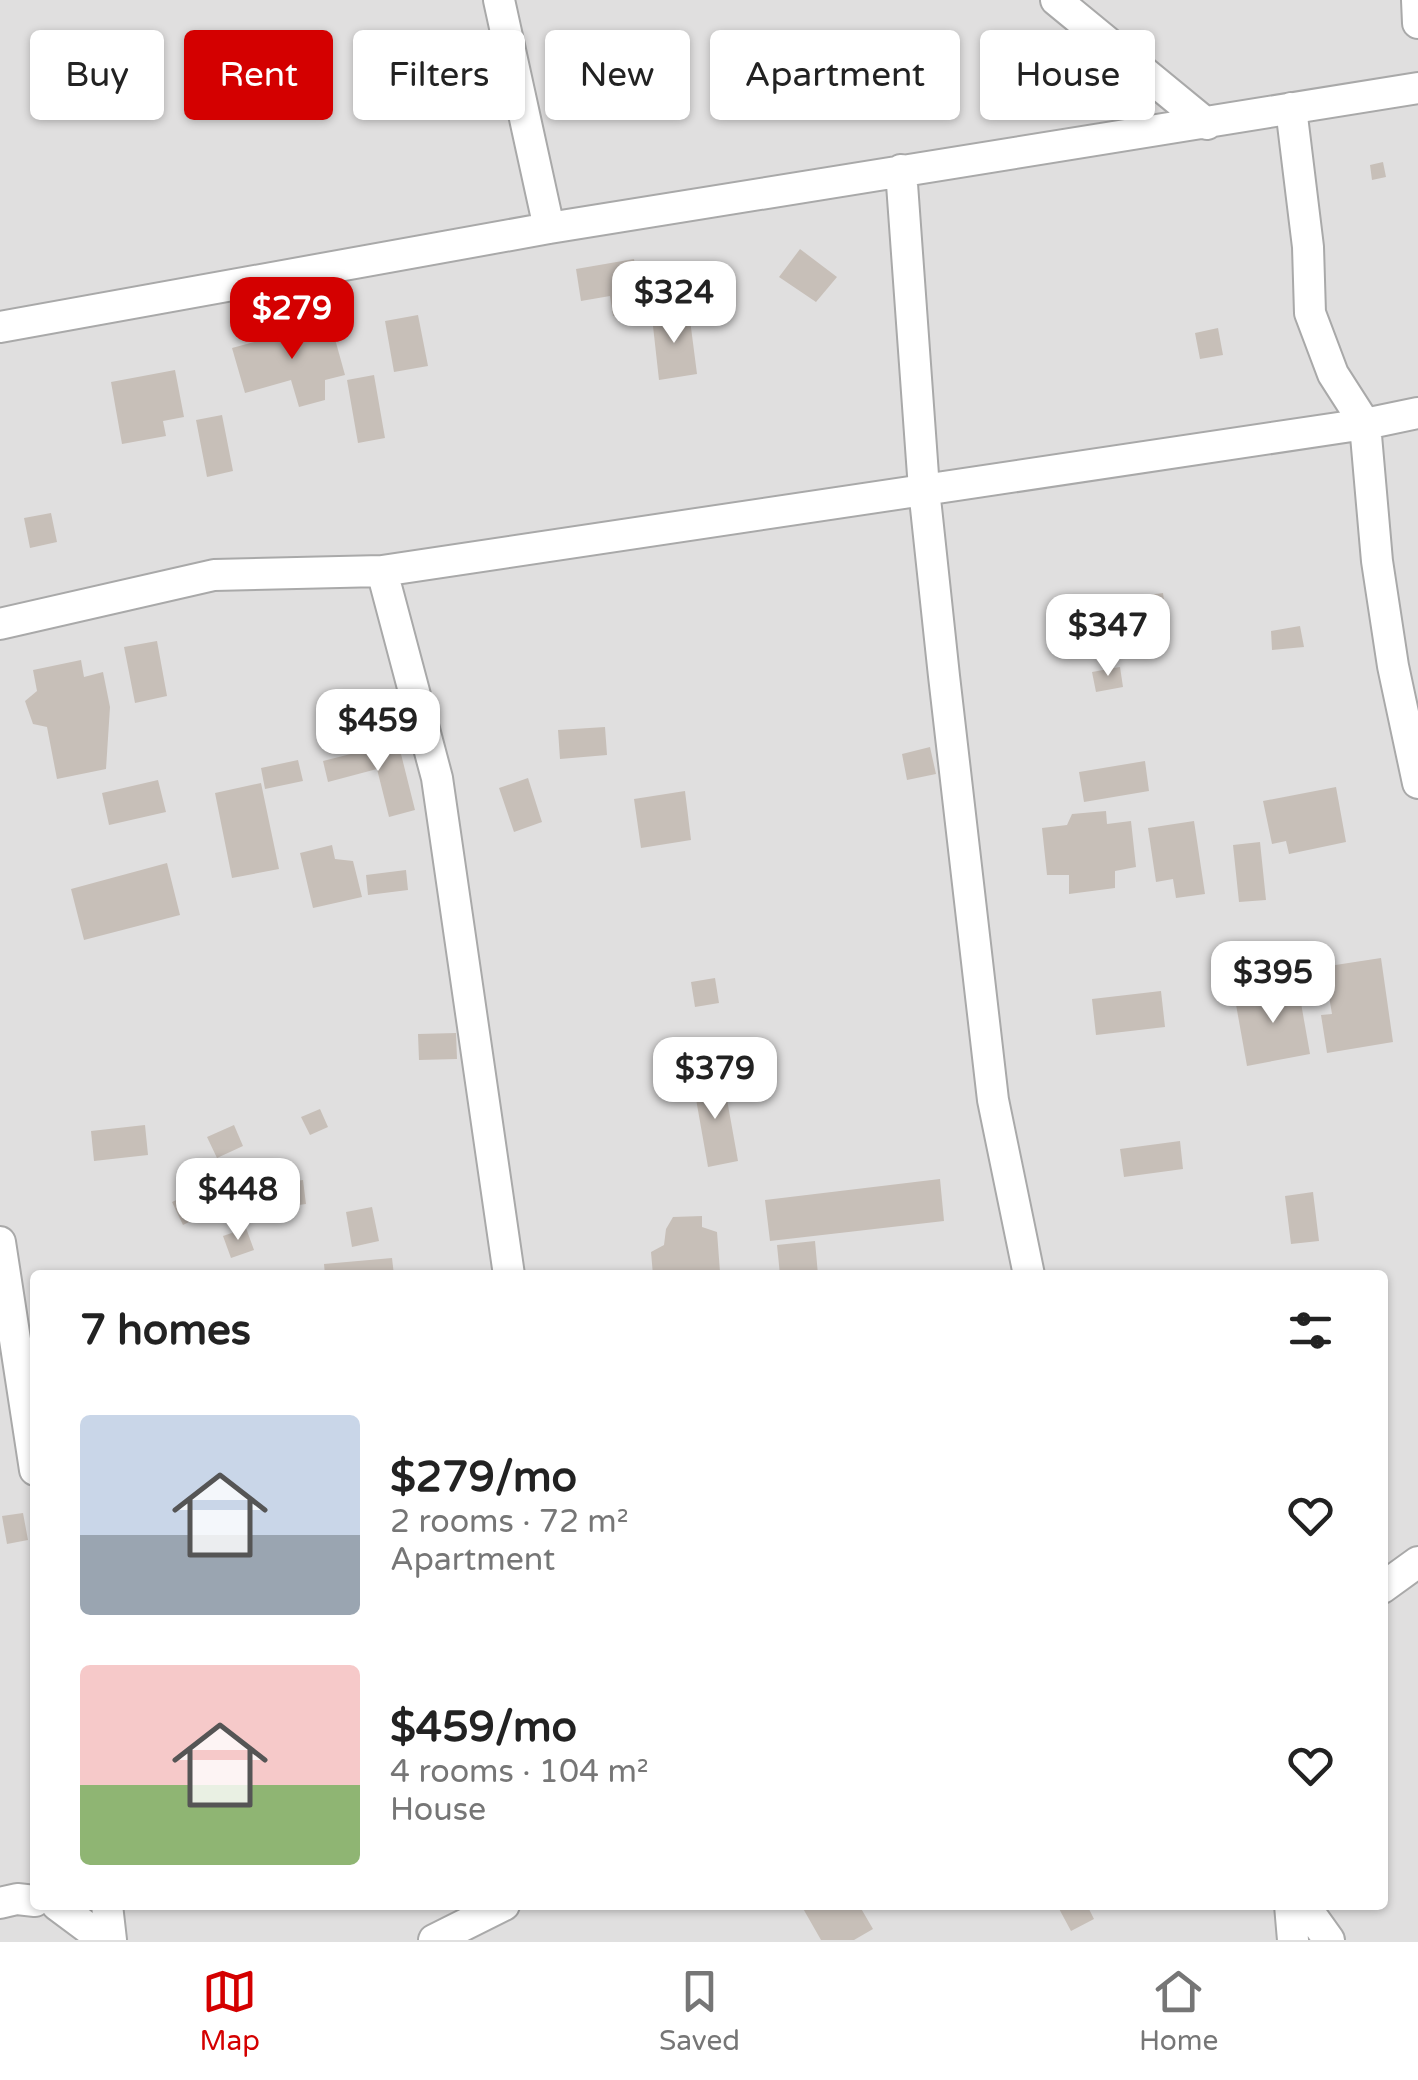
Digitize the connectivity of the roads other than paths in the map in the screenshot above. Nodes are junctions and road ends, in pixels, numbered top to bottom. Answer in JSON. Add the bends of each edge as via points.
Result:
{"nodes":[{"id":1,"x":499,"y":0,"type":"edge"},
{"id":2,"x":1056,"y":0,"type":"edge"},
{"id":3,"x":1417,"y":0,"type":"edge"},
{"id":4,"x":1418,"y":23,"type":"edge"},
{"id":5,"x":1418,"y":88,"type":"edge"},
{"id":6,"x":1291,"y":108,"type":"junction"},
{"id":7,"x":1207,"y":124,"type":"junction"},
{"id":8,"x":900,"y":170,"type":"junction"},
{"id":9,"x":549,"y":228,"type":"junction"},
{"id":10,"x":6,"y":321,"type":"edge"},
{"id":11,"x":1418,"y":413,"type":"edge"},
{"id":12,"x":1365,"y":424,"type":"junction"},
{"id":13,"x":924,"y":490,"type":"junction"},
{"id":14,"x":382,"y":570,"type":"junction"},
{"id":15,"x":0,"y":624,"type":"edge"},
{"id":16,"x":1418,"y":783,"type":"edge"},
{"id":17,"x":0,"y":1242,"type":"edge"},
{"id":18,"x":509,"y":1270,"type":"edge"},
{"id":19,"x":1028,"y":1270,"type":"edge"},
{"id":20,"x":30,"y":1437,"type":"edge"},
{"id":21,"x":1418,"y":1562,"type":"edge"},
{"id":22,"x":1388,"y":1584,"type":"edge"},
{"id":23,"x":30,"y":1900,"type":"edge"},
{"id":24,"x":0,"y":1903,"type":"edge"},
{"id":25,"x":64,"y":1910,"type":"edge"},
{"id":26,"x":107,"y":1910,"type":"edge"},
{"id":27,"x":494,"y":1910,"type":"edge"},
{"id":28,"x":1290,"y":1910,"type":"edge"},
{"id":29,"x":1308,"y":1910,"type":"edge"},
{"id":30,"x":107,"y":1940,"type":"edge"},
{"id":31,"x":434,"y":1940,"type":"edge"},
{"id":32,"x":1293,"y":1940,"type":"edge"},
{"id":33,"x":1329,"y":1940,"type":"edge"}],
"edges":[{"from":1,"to":9,"type":"street"},
{"from":2,"to":7,"type":"street"},
{"from":3,"to":4,"type":"street"},
{"from":5,"to":6,"type":"street"},
{"from":6,"to":7,"type":"street"},
{"from":6,"to":12,"type":"street","via":[[1310,313],[1334,374]]},
{"from":7,"to":8,"type":"street"},
{"from":8,"to":9,"type":"street"},
{"from":8,"to":13,"type":"street"},
{"from":9,"to":10,"type":"street"},
{"from":11,"to":12,"type":"street"},
{"from":12,"to":13,"type":"street"},
{"from":12,"to":16,"type":"street","via":[[1377,561]]},
{"from":13,"to":14,"type":"street"},
{"from":13,"to":19,"type":"street","via":[[994,1100]]},
{"from":14,"to":15,"type":"street","via":[[214,575]]},
{"from":14,"to":18,"type":"street","via":[[438,778]]},
{"from":17,"to":20,"type":"street"},
{"from":21,"to":22,"type":"street"},
{"from":23,"to":24,"type":"street"},
{"from":25,"to":30,"type":"street"},
{"from":26,"to":30,"type":"street"},
{"from":27,"to":31,"type":"street"},
{"from":28,"to":32,"type":"street"},
{"from":29,"to":33,"type":"street"}]}
